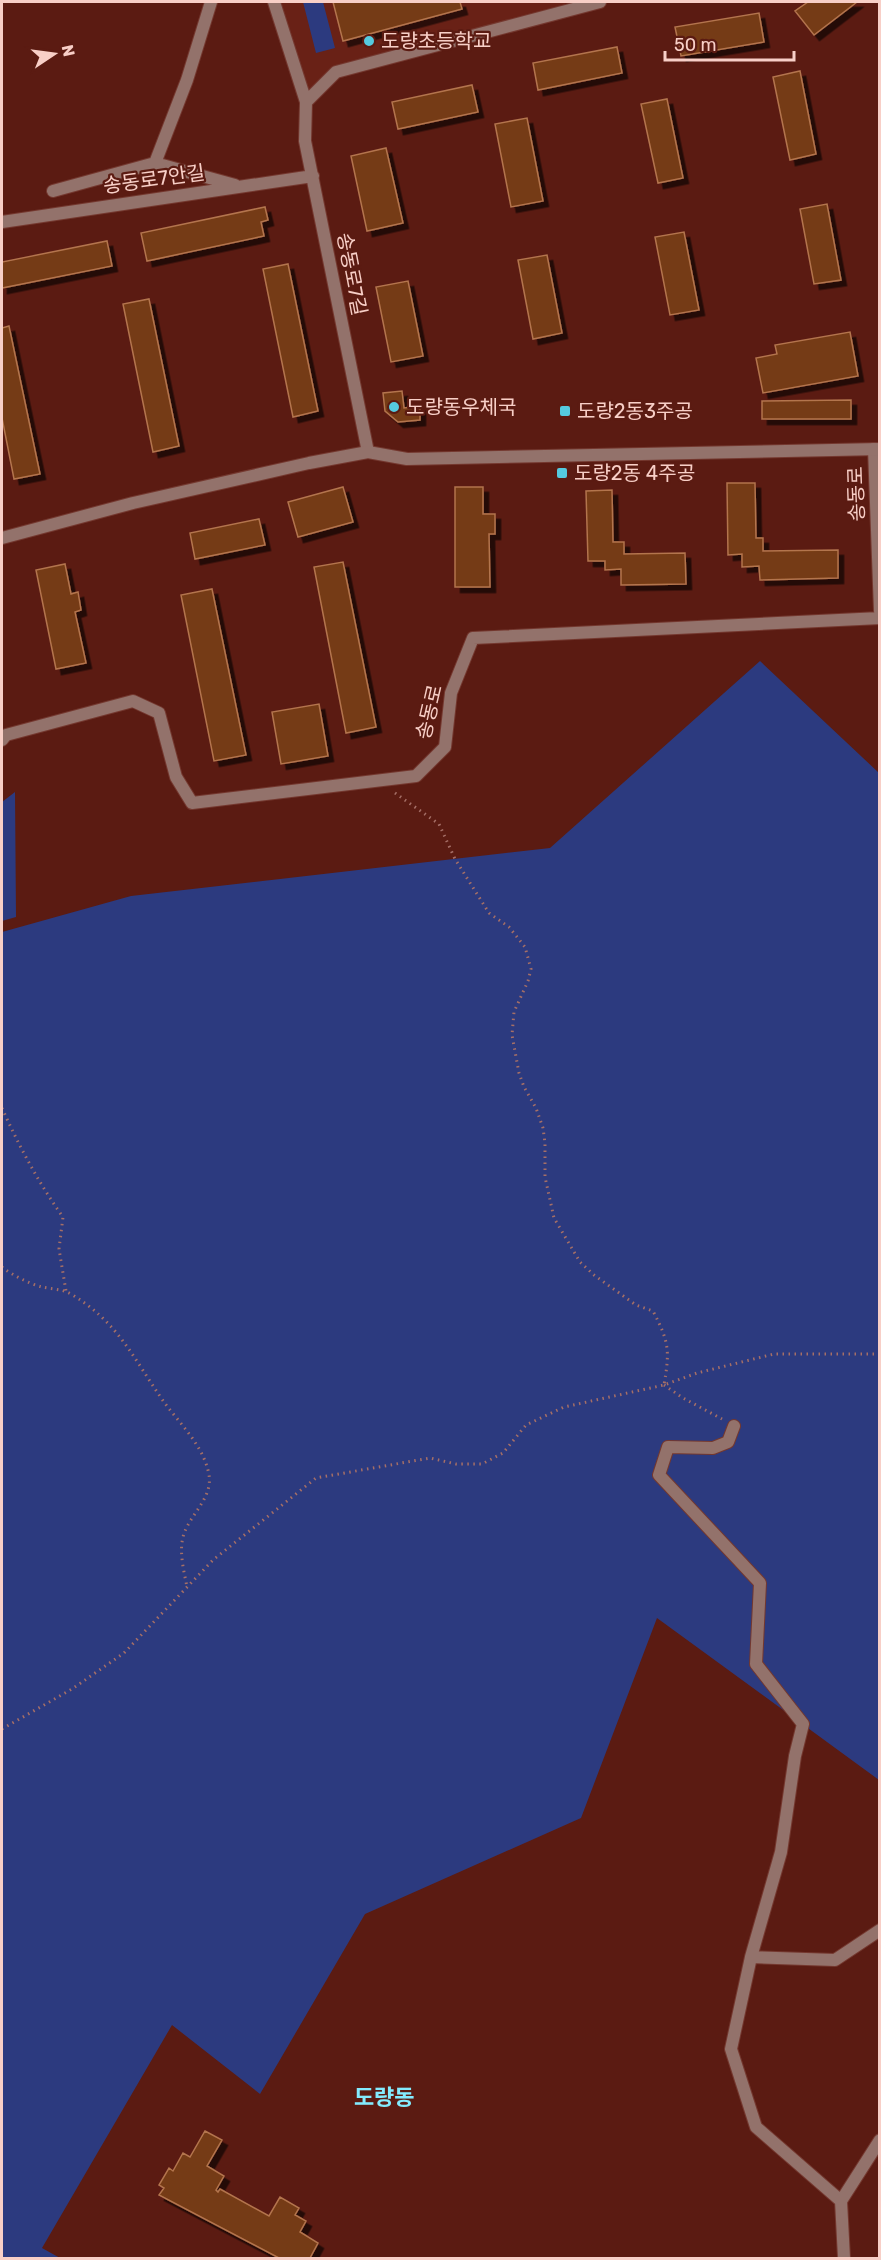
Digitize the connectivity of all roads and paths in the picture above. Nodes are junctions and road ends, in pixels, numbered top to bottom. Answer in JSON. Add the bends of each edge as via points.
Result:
{"nodes":[{"id":1,"x":211,"y":2,"type":"edge"},
{"id":2,"x":274,"y":2,"type":"edge"},
{"id":3,"x":600,"y":2,"type":"edge"},
{"id":4,"x":566,"y":6,"type":"edge"},
{"id":5,"x":306,"y":102,"type":"junction"},
{"id":6,"x":155,"y":163,"type":"junction"},
{"id":7,"x":313,"y":176,"type":"junction"},
{"id":8,"x":239,"y":187,"type":"junction"},
{"id":9,"x":53,"y":191,"type":"dead end"},
{"id":10,"x":2,"y":222,"type":"edge"},
{"id":11,"x":877,"y":449,"type":"edge"},
{"id":12,"x":368,"y":452,"type":"junction"},
{"id":13,"x":2,"y":538,"type":"edge"},
{"id":14,"x":879,"y":611,"type":"edge"},
{"id":15,"x":879,"y":618,"type":"edge"},
{"id":16,"x":2,"y":740,"type":"edge"},
{"id":17,"x":384,"y":780,"type":"junction"},
{"id":18,"x":2,"y":1108,"type":"edge"},
{"id":19,"x":2,"y":1267,"type":"edge"},
{"id":20,"x":66,"y":1291,"type":"junction"},
{"id":21,"x":879,"y":1354,"type":"edge"},
{"id":22,"x":664,"y":1385,"type":"junction"},
{"id":23,"x":734,"y":1426,"type":"joint"},
{"id":24,"x":187,"y":1587,"type":"junction"},
{"id":25,"x":2,"y":1729,"type":"edge"},
{"id":26,"x":879,"y":1930,"type":"edge"},
{"id":27,"x":751,"y":1957,"type":"junction"},
{"id":28,"x":879,"y":2140,"type":"edge"},
{"id":29,"x":841,"y":2201,"type":"junction"},
{"id":30,"x":844,"y":2259,"type":"edge"}],
"edges":[{"from":1,"to":6,"type":"street"},
{"from":2,"to":5,"type":"street","name":"송동로7길"},
{"from":3,"to":4,"type":"street"},
{"from":4,"to":5,"type":"street","via":[[336,72]]},
{"from":5,"to":7,"type":"street","name":"송동로7길","via":[[305,141]]},
{"from":6,"to":8,"type":"street"},
{"from":6,"to":9,"type":"street"},
{"from":7,"to":8,"type":"street","name":"송동로7안길"},
{"from":7,"to":12,"type":"street","name":"송동로7길"},
{"from":8,"to":10,"type":"street","name":"송동로7안길"},
{"from":11,"to":12,"type":"street","name":"송동로","via":[[407,459]]},
{"from":11,"to":14,"type":"street","name":"송동로"},
{"from":12,"to":13,"type":"street","name":"송동로","via":[[145,501]]},
{"from":15,"to":17,"type":"street","name":"송동로","via":[[473,638],[451,693],[445,747],[416,776]]},
{"from":16,"to":17,"type":"street","name":"송동로","via":[[6,735],[133,701],[159,712],[176,777],[192,803]]},
{"from":17,"to":22,"type":"path","via":[[439,824],[455,859],[489,913],[509,927],[525,947],[531,969],[514,1012],[513,1041],[521,1080],[543,1128],[545,1177],[554,1218],[580,1262],[636,1305],[653,1311],[667,1339]]},
{"from":18,"to":20,"type":"path","via":[[22,1152],[63,1217],[59,1249]]},
{"from":19,"to":20,"type":"path","via":[[40,1286]]},
{"from":20,"to":24,"type":"path","via":[[97,1311],[119,1334],[207,1464],[207,1491],[184,1534]]},
{"from":21,"to":22,"type":"path","via":[[774,1354]]},
{"from":22,"to":23,"type":"path"},
{"from":22,"to":24,"type":"path","via":[[564,1407],[526,1425],[503,1453],[482,1464],[430,1458],[316,1478],[213,1560]]},
{"from":23,"to":27,"type":"street","via":[[728,1442],[713,1448],[668,1447],[659,1475],[760,1583],[756,1664],[802,1724],[781,1852]]},
{"from":24,"to":25,"type":"path","via":[[123,1653],[72,1689]]},
{"from":26,"to":27,"type":"street","via":[[835,1960]]},
{"from":27,"to":29,"type":"street","via":[[731,2049],[756,2127]]},
{"from":28,"to":29,"type":"street"},
{"from":29,"to":30,"type":"street"}]}
